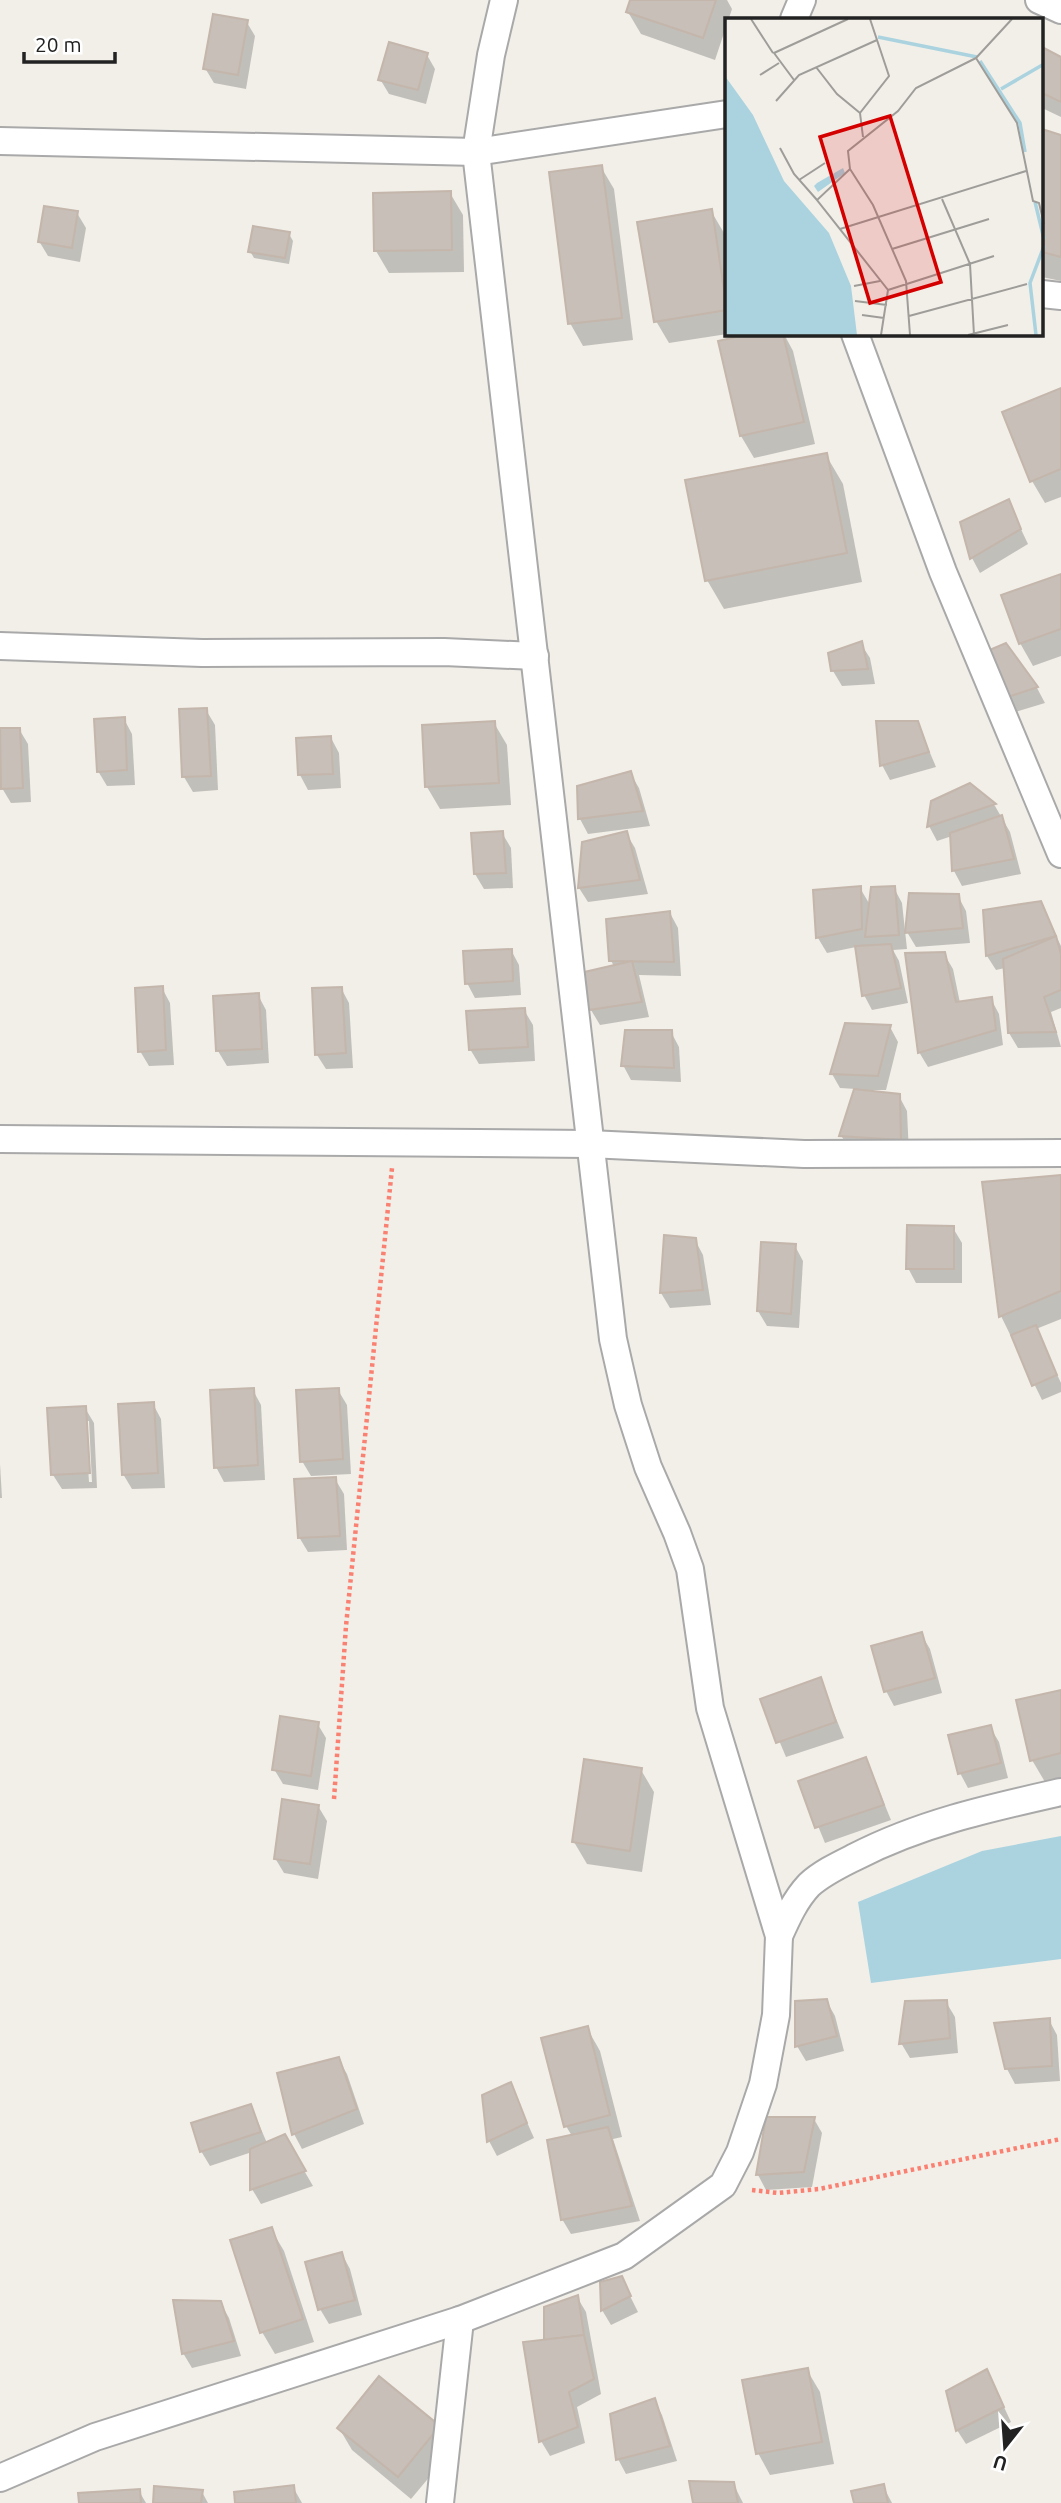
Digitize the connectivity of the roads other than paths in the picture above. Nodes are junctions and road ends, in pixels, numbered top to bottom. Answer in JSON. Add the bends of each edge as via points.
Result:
{"nodes":[{"id":1,"x":504,"y":0,"type":"edge"},
{"id":2,"x":802,"y":0,"type":"edge"},
{"id":3,"x":1039,"y":0,"type":"edge"},
{"id":4,"x":1061,"y":10,"type":"edge"},
{"id":5,"x":794,"y":18,"type":"edge"},
{"id":6,"x":725,"y":114,"type":"edge"},
{"id":7,"x":0,"y":141,"type":"edge"},
{"id":8,"x":476,"y":152,"type":"junction"},
{"id":9,"x":856,"y":336,"type":"edge"},
{"id":10,"x":0,"y":646,"type":"edge"},
{"id":11,"x":535,"y":656,"type":"junction"},
{"id":12,"x":1061,"y":854,"type":"edge"},
{"id":13,"x":0,"y":1139,"type":"edge"},
{"id":14,"x":589,"y":1144,"type":"junction"},
{"id":15,"x":1061,"y":1153,"type":"edge"},
{"id":16,"x":1061,"y":1792,"type":"edge"},
{"id":17,"x":779,"y":1936,"type":"junction"},
{"id":18,"x":460,"y":2320,"type":"junction"},
{"id":19,"x":0,"y":2478,"type":"edge"},
{"id":20,"x":440,"y":2503,"type":"edge"}],
"edges":[{"from":1,"to":8,"type":"street"},
{"from":2,"to":5,"type":"street"},
{"from":3,"to":4,"type":"street"},
{"from":6,"to":8,"type":"street"},
{"from":7,"to":8,"type":"street"},
{"from":8,"to":11,"type":"street"},
{"from":9,"to":12,"type":"street","via":[[943,572]]},
{"from":10,"to":11,"type":"street"},
{"from":11,"to":14,"type":"street"},
{"from":13,"to":14,"type":"street"},
{"from":14,"to":15,"type":"street","via":[[804,1154]]},
{"from":14,"to":17,"type":"street","via":[[613,1339],[628,1405],[648,1468],[690,1569],[710,1708]]},
{"from":16,"to":17,"type":"street","via":[[967,1813],[874,1847],[809,1886],[792,1906]]},
{"from":17,"to":18,"type":"street","via":[[776,2015],[763,2084],[740,2152],[723,2185],[624,2256]]},
{"from":18,"to":19,"type":"street","via":[[94,2437]]},
{"from":18,"to":20,"type":"street"}]}
